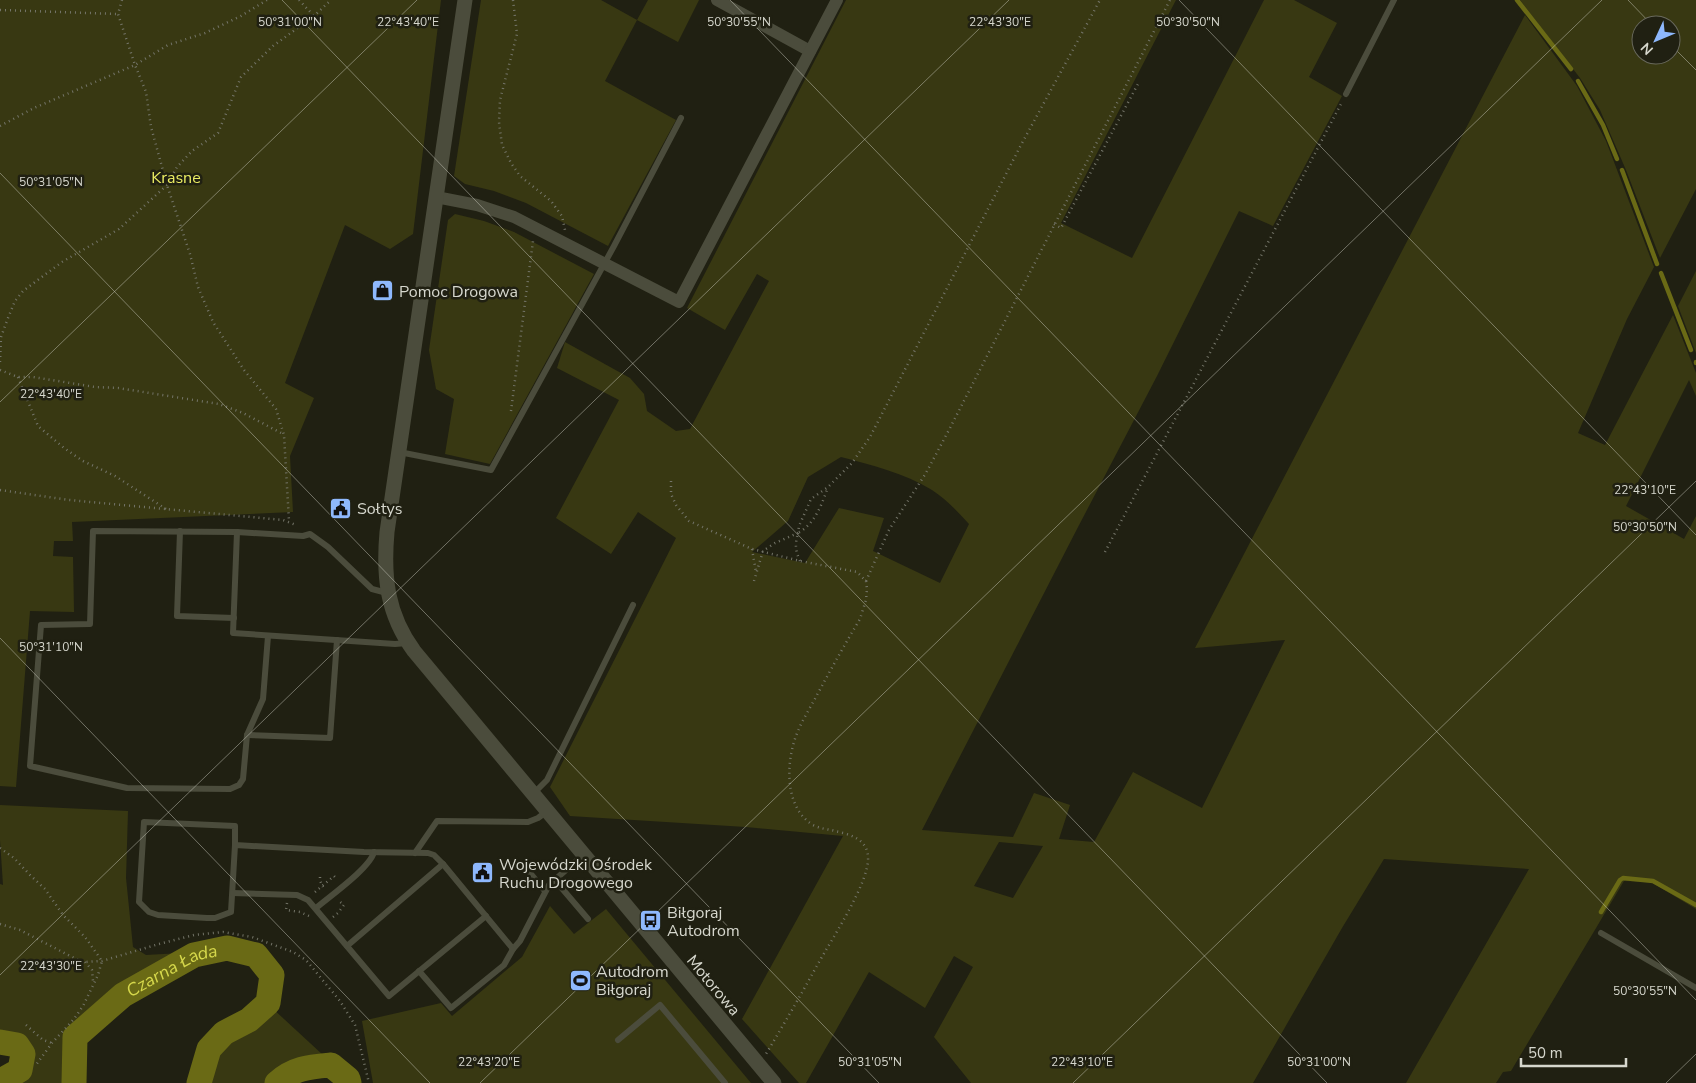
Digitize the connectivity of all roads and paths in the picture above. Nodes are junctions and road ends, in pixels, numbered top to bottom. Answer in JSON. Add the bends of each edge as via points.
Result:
{"nodes":[{"id":1,"x":122,"y":0,"type":"edge"},
{"id":2,"x":267,"y":0,"type":"edge"},
{"id":3,"x":299,"y":0,"type":"edge"},
{"id":4,"x":331,"y":0,"type":"edge"},
{"id":5,"x":465,"y":0,"type":"edge"},
{"id":6,"x":514,"y":0,"type":"edge"},
{"id":7,"x":716,"y":0,"type":"edge"},
{"id":8,"x":837,"y":0,"type":"edge"},
{"id":9,"x":1100,"y":0,"type":"edge"},
{"id":10,"x":1170,"y":0,"type":"edge"},
{"id":11,"x":1394,"y":0,"type":"edge"},
{"id":12,"x":0,"y":10,"type":"edge"},
{"id":13,"x":118,"y":14,"type":"junction"},
{"id":14,"x":314,"y":16,"type":"junction"},
{"id":15,"x":810,"y":50,"type":"junction"},
{"id":16,"x":134,"y":65,"type":"junction"},
{"id":17,"x":1139,"y":82,"type":"dead end"},
{"id":18,"x":1346,"y":94,"type":"joint"},
{"id":19,"x":681,"y":118,"type":"dead end"},
{"id":20,"x":0,"y":126,"type":"edge"},
{"id":21,"x":167,"y":185,"type":"junction"},
{"id":22,"x":436,"y":197,"type":"junction"},
{"id":23,"x":1054,"y":224,"type":"junction"},
{"id":24,"x":533,"y":241,"type":"dead end"},
{"id":25,"x":561,"y":241,"type":"junction"},
{"id":26,"x":605,"y":264,"type":"junction"},
{"id":27,"x":0,"y":362,"type":"edge"},
{"id":28,"x":0,"y":370,"type":"edge"},
{"id":29,"x":18,"y":377,"type":"junction"},
{"id":30,"x":511,"y":414,"type":"dead end"},
{"id":31,"x":284,"y":435,"type":"junction"},
{"id":32,"x":399,"y":452,"type":"junction"},
{"id":33,"x":671,"y":481,"type":"dead end"},
{"id":34,"x":828,"y":488,"type":"junction"},
{"id":35,"x":0,"y":490,"type":"edge"},
{"id":36,"x":167,"y":509,"type":"junction"},
{"id":37,"x":283,"y":520,"type":"dead end"},
{"id":38,"x":289,"y":521,"type":"dead end"},
{"id":39,"x":180,"y":531,"type":"junction"},
{"id":40,"x":237,"y":532,"type":"junction"},
{"id":41,"x":798,"y":533,"type":"junction"},
{"id":42,"x":752,"y":549,"type":"junction"},
{"id":43,"x":762,"y":551,"type":"junction"},
{"id":44,"x":1105,"y":552,"type":"dead end"},
{"id":45,"x":800,"y":561,"type":"junction"},
{"id":46,"x":756,"y":573,"type":"junction"},
{"id":47,"x":754,"y":581,"type":"dead end"},
{"id":48,"x":866,"y":581,"type":"junction"},
{"id":49,"x":388,"y":594,"type":"junction"},
{"id":50,"x":633,"y":605,"type":"dead end"},
{"id":51,"x":234,"y":618,"type":"junction"},
{"id":52,"x":268,"y":636,"type":"junction"},
{"id":53,"x":337,"y":640,"type":"junction"},
{"id":54,"x":408,"y":643,"type":"junction"},
{"id":55,"x":247,"y":735,"type":"junction"},
{"id":56,"x":532,"y":795,"type":"junction"},
{"id":57,"x":549,"y":814,"type":"junction"},
{"id":58,"x":235,"y":844,"type":"junction"},
{"id":59,"x":0,"y":848,"type":"edge"},
{"id":60,"x":374,"y":852,"type":"junction"},
{"id":61,"x":414,"y":853,"type":"junction"},
{"id":62,"x":583,"y":855,"type":"junction"},
{"id":63,"x":443,"y":864,"type":"junction"},
{"id":64,"x":530,"y":873,"type":"dead end"},
{"id":65,"x":320,"y":876,"type":"dead end"},
{"id":66,"x":554,"y":879,"type":"junction"},
{"id":67,"x":545,"y":891,"type":"junction"},
{"id":68,"x":328,"y":892,"type":"dead end"},
{"id":69,"x":232,"y":893,"type":"junction"},
{"id":70,"x":336,"y":899,"type":"dead end"},
{"id":71,"x":316,"y":908,"type":"junction"},
{"id":72,"x":486,"y":916,"type":"junction"},
{"id":73,"x":328,"y":917,"type":"dead end"},
{"id":74,"x":588,"y":919,"type":"dead end"},
{"id":75,"x":0,"y":924,"type":"edge"},
{"id":76,"x":1601,"y":933,"type":"dead end"},
{"id":77,"x":347,"y":946,"type":"junction"},
{"id":78,"x":513,"y":948,"type":"junction"},
{"id":79,"x":102,"y":961,"type":"junction"},
{"id":80,"x":85,"y":962,"type":"junction"},
{"id":81,"x":419,"y":970,"type":"junction"},
{"id":82,"x":93,"y":982,"type":"junction"},
{"id":83,"x":1696,"y":988,"type":"edge"},
{"id":84,"x":26,"y":1024,"type":"dead end"},
{"id":85,"x":618,"y":1040,"type":"dead end"},
{"id":86,"x":52,"y":1042,"type":"junction"},
{"id":87,"x":36,"y":1065,"type":"dead end"},
{"id":88,"x":760,"y":1066,"type":"junction"},
{"id":89,"x":369,"y":1083,"type":"edge"},
{"id":90,"x":725,"y":1083,"type":"edge"},
{"id":91,"x":774,"y":1083,"type":"edge"}],
"edges":[{"from":1,"to":13,"type":"path"},
{"from":2,"to":16,"type":"path","via":[[241,16],[168,45]]},
{"from":3,"to":14,"type":"path"},
{"from":4,"to":14,"type":"path"},
{"from":5,"to":22,"type":"street","name":"Motorowa"},
{"from":6,"to":25,"type":"path","via":[[517,34],[500,100],[502,145],[520,176],[551,201],[562,216],[565,230]]},
{"from":7,"to":15,"type":"street"},
{"from":8,"to":15,"type":"street"},
{"from":9,"to":34,"type":"path","via":[[870,437],[852,463]]},
{"from":10,"to":23,"type":"path"},
{"from":11,"to":18,"type":"lane"},
{"from":12,"to":13,"type":"path"},
{"from":13,"to":16,"type":"path"},
{"from":14,"to":21,"type":"path","via":[[273,46],[241,77],[218,132],[192,151],[177,167]]},
{"from":15,"to":26,"type":"street","via":[[679,302]]},
{"from":16,"to":20,"type":"path"},
{"from":16,"to":21,"type":"path","via":[[146,92],[151,126]]},
{"from":17,"to":23,"type":"path","via":[[1061,228]]},
{"from":18,"to":44,"type":"path"},
{"from":19,"to":26,"type":"lane"},
{"from":21,"to":27,"type":"path","via":[[119,229],[62,262],[23,291],[15,301],[1,337]]},
{"from":21,"to":31,"type":"path","via":[[198,287],[213,322],[244,370],[276,409]]},
{"from":22,"to":25,"type":"street","via":[[502,212]]},
{"from":22,"to":32,"type":"street","name":"Motorowa"},
{"from":23,"to":48,"type":"path","via":[[950,428],[889,530]]},
{"from":24,"to":30,"type":"path"},
{"from":25,"to":26,"type":"street"},
{"from":26,"to":32,"type":"lane","via":[[492,470]]},
{"from":28,"to":29,"type":"path"},
{"from":29,"to":31,"type":"path","via":[[219,404]]},
{"from":29,"to":36,"type":"path","via":[[38,426],[82,461],[115,476]]},
{"from":31,"to":38,"type":"path"},
{"from":32,"to":49,"type":"street","name":"Motorowa","via":[[386,552]]},
{"from":33,"to":42,"type":"path","via":[[671,494],[689,521]]},
{"from":34,"to":41,"type":"path","via":[[818,512]]},
{"from":34,"to":41,"type":"path","via":[[811,499]]},
{"from":35,"to":36,"type":"path"},
{"from":36,"to":37,"type":"path"},
{"from":39,"to":40,"type":"lane"},
{"from":39,"to":51,"type":"lane","via":[[177,616]]},
{"from":39,"to":55,"type":"lane","via":[[93,531],[90,624],[41,625],[30,766],[126,788],[230,789],[243,779]]},
{"from":40,"to":49,"type":"lane","via":[[310,534],[372,589]]},
{"from":40,"to":51,"type":"lane"},
{"from":41,"to":43,"type":"path"},
{"from":41,"to":45,"type":"path","via":[[795,544]]},
{"from":42,"to":43,"type":"path"},
{"from":42,"to":46,"type":"path"},
{"from":43,"to":45,"type":"path"},
{"from":43,"to":46,"type":"path"},
{"from":45,"to":48,"type":"path","via":[[857,572]]},
{"from":46,"to":47,"type":"path"},
{"from":48,"to":88,"type":"path","via":[[866,600],[860,619],[798,730],[789,772],[794,799],[801,814],[818,827],[857,838],[868,855],[866,871],[852,904]]},
{"from":49,"to":54,"type":"street","name":"Motorowa","via":[[394,617]]},
{"from":50,"to":56,"type":"lane","via":[[547,780]]},
{"from":51,"to":52,"type":"lane","via":[[233,633]]},
{"from":52,"to":53,"type":"lane"},
{"from":52,"to":55,"type":"lane","via":[[263,699]]},
{"from":53,"to":54,"type":"lane"},
{"from":53,"to":55,"type":"lane","via":[[330,738]]},
{"from":54,"to":56,"type":"street","name":"Motorowa"},
{"from":56,"to":57,"type":"street","name":"Motorowa"},
{"from":57,"to":61,"type":"lane","via":[[528,822],[437,821]]},
{"from":57,"to":62,"type":"street","name":"Motorowa"},
{"from":58,"to":60,"type":"lane"},
{"from":58,"to":69,"type":"lane"},
{"from":58,"to":69,"type":"lane","via":[[236,826],[144,822],[139,902],[149,912],[215,918],[232,912]]},
{"from":59,"to":79,"type":"path","via":[[45,889]]},
{"from":60,"to":61,"type":"lane"},
{"from":60,"to":71,"type":"lane","via":[[364,867]]},
{"from":61,"to":63,"type":"lane","via":[[434,855]]},
{"from":62,"to":66,"type":"lane"},
{"from":62,"to":88,"type":"street","name":"Motorowa"},
{"from":63,"to":72,"type":"lane"},
{"from":63,"to":77,"type":"lane"},
{"from":64,"to":67,"type":"lane"},
{"from":65,"to":68,"type":"path"},
{"from":66,"to":67,"type":"lane"},
{"from":66,"to":74,"type":"lane"},
{"from":67,"to":78,"type":"lane","via":[[520,941]]},
{"from":69,"to":71,"type":"lane","via":[[297,895]]},
{"from":70,"to":73,"type":"path","via":[[344,905],[335,916]]},
{"from":71,"to":77,"type":"lane"},
{"from":72,"to":78,"type":"lane"},
{"from":72,"to":81,"type":"lane"},
{"from":75,"to":80,"type":"path","via":[[20,930]]},
{"from":76,"to":83,"type":"lane"},
{"from":77,"to":81,"type":"lane","via":[[388,996]]},
{"from":78,"to":81,"type":"lane","via":[[504,965],[451,1008]]},
{"from":79,"to":80,"type":"path"},
{"from":79,"to":82,"type":"path"},
{"from":79,"to":89,"type":"path","via":[[194,935],[223,932],[252,937],[293,952],[306,960],[355,1025]]},
{"from":80,"to":82,"type":"path","via":[[92,970]]},
{"from":82,"to":86,"type":"path","via":[[83,1006]]},
{"from":84,"to":86,"type":"path","via":[[43,1040]]},
{"from":85,"to":90,"type":"lane","via":[[660,1005]]},
{"from":86,"to":87,"type":"path"},
{"from":88,"to":91,"type":"street","name":"Motorowa"}]}
